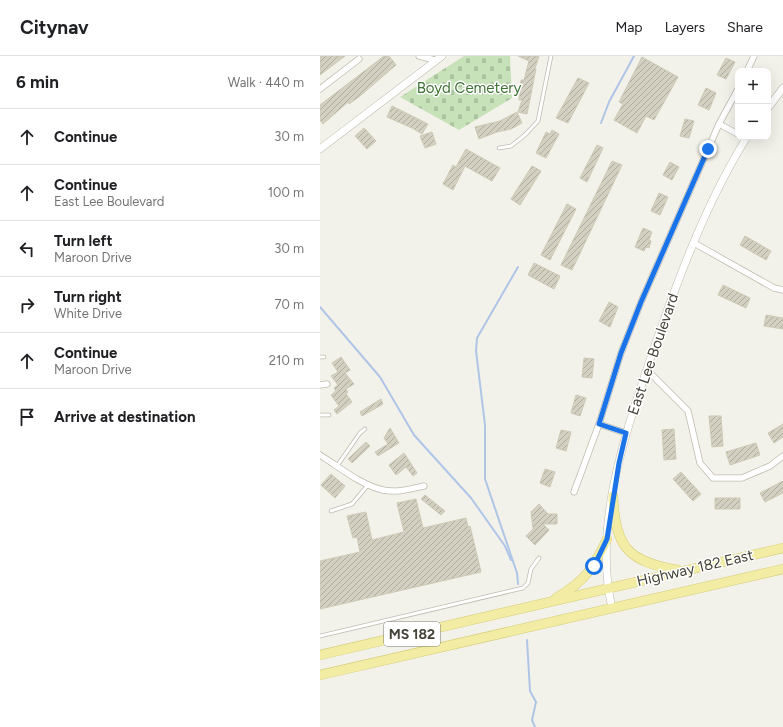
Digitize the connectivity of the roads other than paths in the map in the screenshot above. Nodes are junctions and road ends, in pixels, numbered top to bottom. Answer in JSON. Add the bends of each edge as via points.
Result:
{"nodes":[{"id":1,"x":419,"y":56,"type":"edge"},
{"id":2,"x":442,"y":56,"type":"edge"},
{"id":3,"x":551,"y":56,"type":"edge"},
{"id":4,"x":754,"y":56,"type":"edge"},
{"id":5,"x":359,"y":59,"type":"dead end"},
{"id":6,"x":435,"y":60,"type":"junction"},
{"id":7,"x":748,"y":68,"type":"edge"},
{"id":8,"x":783,"y":88,"type":"edge"},
{"id":9,"x":320,"y":89,"type":"edge"},
{"id":10,"x":735,"y":95,"type":"edge"},
{"id":11,"x":771,"y":104,"type":"edge"},
{"id":12,"x":719,"y":124,"type":"junction"},
{"id":13,"x":735,"y":132,"type":"edge"},
{"id":14,"x":744,"y":140,"type":"edge"},
{"id":15,"x":499,"y":148,"type":"dead end"},
{"id":16,"x":320,"y":149,"type":"edge"},
{"id":17,"x":694,"y":243,"type":"junction"},
{"id":18,"x":783,"y":290,"type":"edge"},
{"id":19,"x":647,"y":370,"type":"junction"},
{"id":20,"x":327,"y":384,"type":"dead end"},
{"id":21,"x":320,"y":385,"type":"edge"},
{"id":22,"x":320,"y":415,"type":"edge"},
{"id":23,"x":329,"y":415,"type":"dead end"},
{"id":24,"x":599,"y":424,"type":"junction"},
{"id":25,"x":365,"y":429,"type":"dead end"},
{"id":26,"x":626,"y":433,"type":"junction"},
{"id":27,"x":320,"y":455,"type":"edge"},
{"id":28,"x":783,"y":456,"type":"edge"},
{"id":29,"x":337,"y":466,"type":"junction"},
{"id":30,"x":368,"y":485,"type":"junction"},
{"id":31,"x":424,"y":486,"type":"dead end"},
{"id":32,"x":574,"y":492,"type":"dead end"},
{"id":33,"x":613,"y":496,"type":"junction"},
{"id":34,"x":331,"y":511,"type":"dead end"},
{"id":35,"x":607,"y":539,"type":"junction"},
{"id":36,"x":783,"y":548,"type":"edge"},
{"id":37,"x":538,"y":558,"type":"dead end"},
{"id":38,"x":783,"y":568,"type":"edge"},
{"id":39,"x":684,"y":571,"type":"junction"},
{"id":40,"x":608,"y":589,"type":"junction"},
{"id":41,"x":548,"y":602,"type":"junction"},
{"id":42,"x":612,"y":608,"type":"junction"},
{"id":43,"x":320,"y":636,"type":"edge"},
{"id":44,"x":320,"y":655,"type":"edge"},
{"id":45,"x":320,"y":675,"type":"edge"}],
"edges":[{"from":1,"to":6,"type":"street"},
{"from":2,"to":6,"type":"street"},
{"from":3,"to":15,"type":"lane","via":[[538,121],[526,135],[511,146]]},
{"from":4,"to":7,"type":"street"},
{"from":5,"to":9,"type":"street"},
{"from":6,"to":16,"type":"street"},
{"from":8,"to":11,"type":"street"},
{"from":10,"to":12,"type":"street"},
{"from":12,"to":13,"type":"street"},
{"from":12,"to":24,"type":"street","via":[[641,302],[621,353]]},
{"from":14,"to":17,"type":"street","name":"East Lee Boulevard"},
{"from":17,"to":18,"type":"street","via":[[774,288]]},
{"from":17,"to":19,"type":"street","name":"East Lee Boulevard"},
{"from":19,"to":26,"type":"street","name":"East Lee Boulevard"},
{"from":19,"to":28,"type":"street","via":[[688,411],[700,463],[713,478],[742,478],[770,466]]},
{"from":20,"to":21,"type":"street"},
{"from":22,"to":23,"type":"lane"},
{"from":24,"to":26,"type":"street"},
{"from":24,"to":32,"type":"street"},
{"from":25,"to":29,"type":"lane"},
{"from":26,"to":33,"type":"street","name":"East Lee Boulevard"},
{"from":27,"to":29,"type":"street"},
{"from":29,"to":30,"type":"street"},
{"from":30,"to":31,"type":"street","via":[[391,491]]},
{"from":30,"to":34,"type":"lane","via":[[352,504]]},
{"from":33,"to":35,"type":"street","name":"East Lee Boulevard"},
{"from":33,"to":39,"type":"main road","via":[[616,528],[631,552],[648,564]]},
{"from":35,"to":40,"type":"street","name":"East Lee Boulevard"},
{"from":35,"to":41,"type":"main road","via":[[587,576]]},
{"from":36,"to":39,"type":"main road","name":"Highway 182 East","number":"MS 182"},
{"from":37,"to":43,"type":"lane","via":[[531,569],[528,583],[523,588]]},
{"from":38,"to":42,"type":"main road","number":"MS 182"},
{"from":39,"to":40,"type":"main road","name":"Highway 182 East","number":"MS 182"},
{"from":40,"to":41,"type":"main road","number":"MS 182"},
{"from":40,"to":42,"type":"street","name":"East Lee Boulevard"},
{"from":41,"to":44,"type":"main road","number":"MS 182"},
{"from":42,"to":45,"type":"main road","number":"MS 182"}]}
